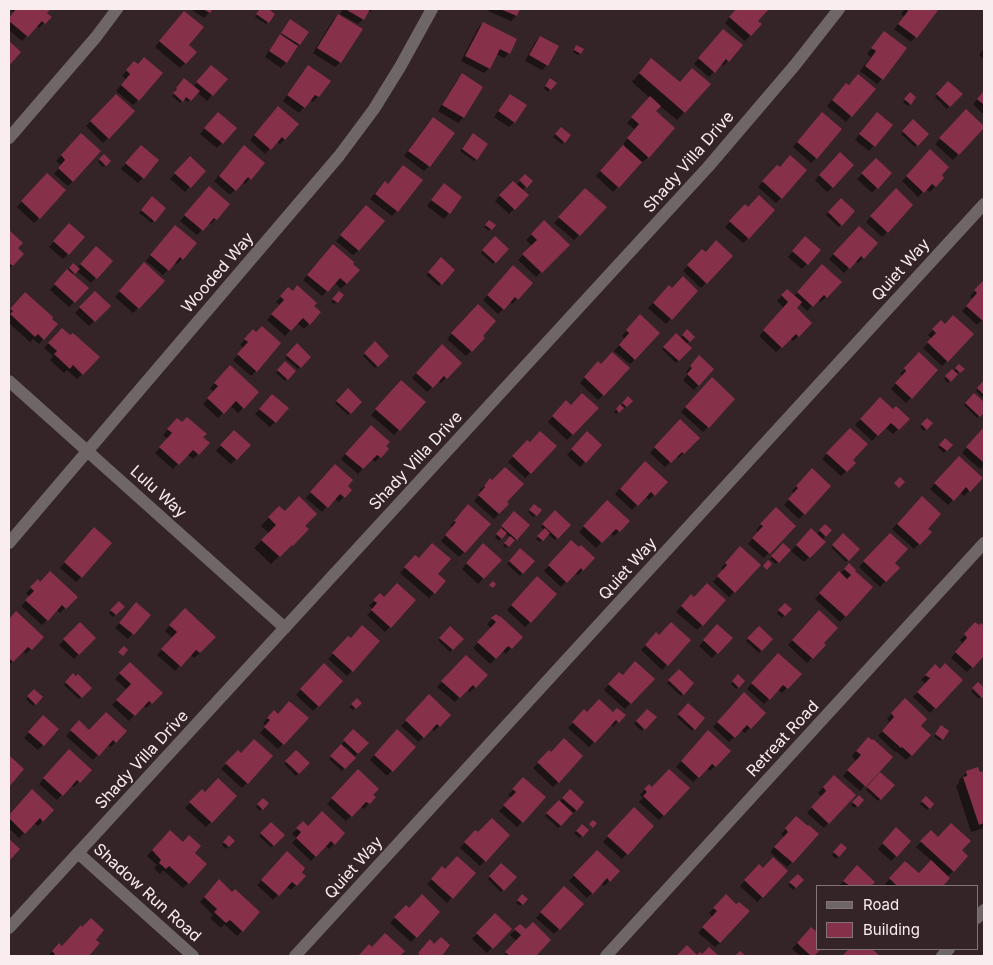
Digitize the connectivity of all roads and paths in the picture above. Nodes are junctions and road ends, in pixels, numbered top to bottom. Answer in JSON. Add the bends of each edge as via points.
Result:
{"nodes":[{"id":1,"x":117,"y":9,"type":"edge"},
{"id":2,"x":432,"y":9,"type":"edge"},
{"id":3,"x":839,"y":9,"type":"edge"},
{"id":4,"x":9,"y":138,"type":"edge"},
{"id":5,"x":984,"y":204,"type":"edge"},
{"id":6,"x":9,"y":381,"type":"edge"},
{"id":7,"x":86,"y":451,"type":"junction"},
{"id":8,"x":9,"y":543,"type":"edge"},
{"id":9,"x":984,"y":543,"type":"edge"},
{"id":10,"x":286,"y":628,"type":"junction"},
{"id":11,"x":78,"y":854,"type":"junction"},
{"id":12,"x":9,"y":928,"type":"edge"},
{"id":13,"x":193,"y":956,"type":"edge"},
{"id":14,"x":295,"y":956,"type":"edge"},
{"id":15,"x":606,"y":956,"type":"edge"}],
"edges":[{"from":1,"to":4,"type":"street"},
{"from":2,"to":7,"type":"street","name":"Wooded Way","via":[[395,76],[339,156]]},
{"from":3,"to":10,"type":"street","name":"Shady Villa Drive","via":[[708,167]]},
{"from":5,"to":14,"type":"street","name":"Quiet Way"},
{"from":6,"to":7,"type":"street","name":"Lulu Way"},
{"from":7,"to":8,"type":"street","name":"Wooded Way"},
{"from":7,"to":10,"type":"street","name":"Lulu Way"},
{"from":9,"to":15,"type":"street","name":"Retreat Road"},
{"from":10,"to":11,"type":"street","name":"Shady Villa Drive"},
{"from":11,"to":12,"type":"street","name":"Shady Villa Drive"},
{"from":11,"to":13,"type":"street","name":"Shadow Run Road"}]}
